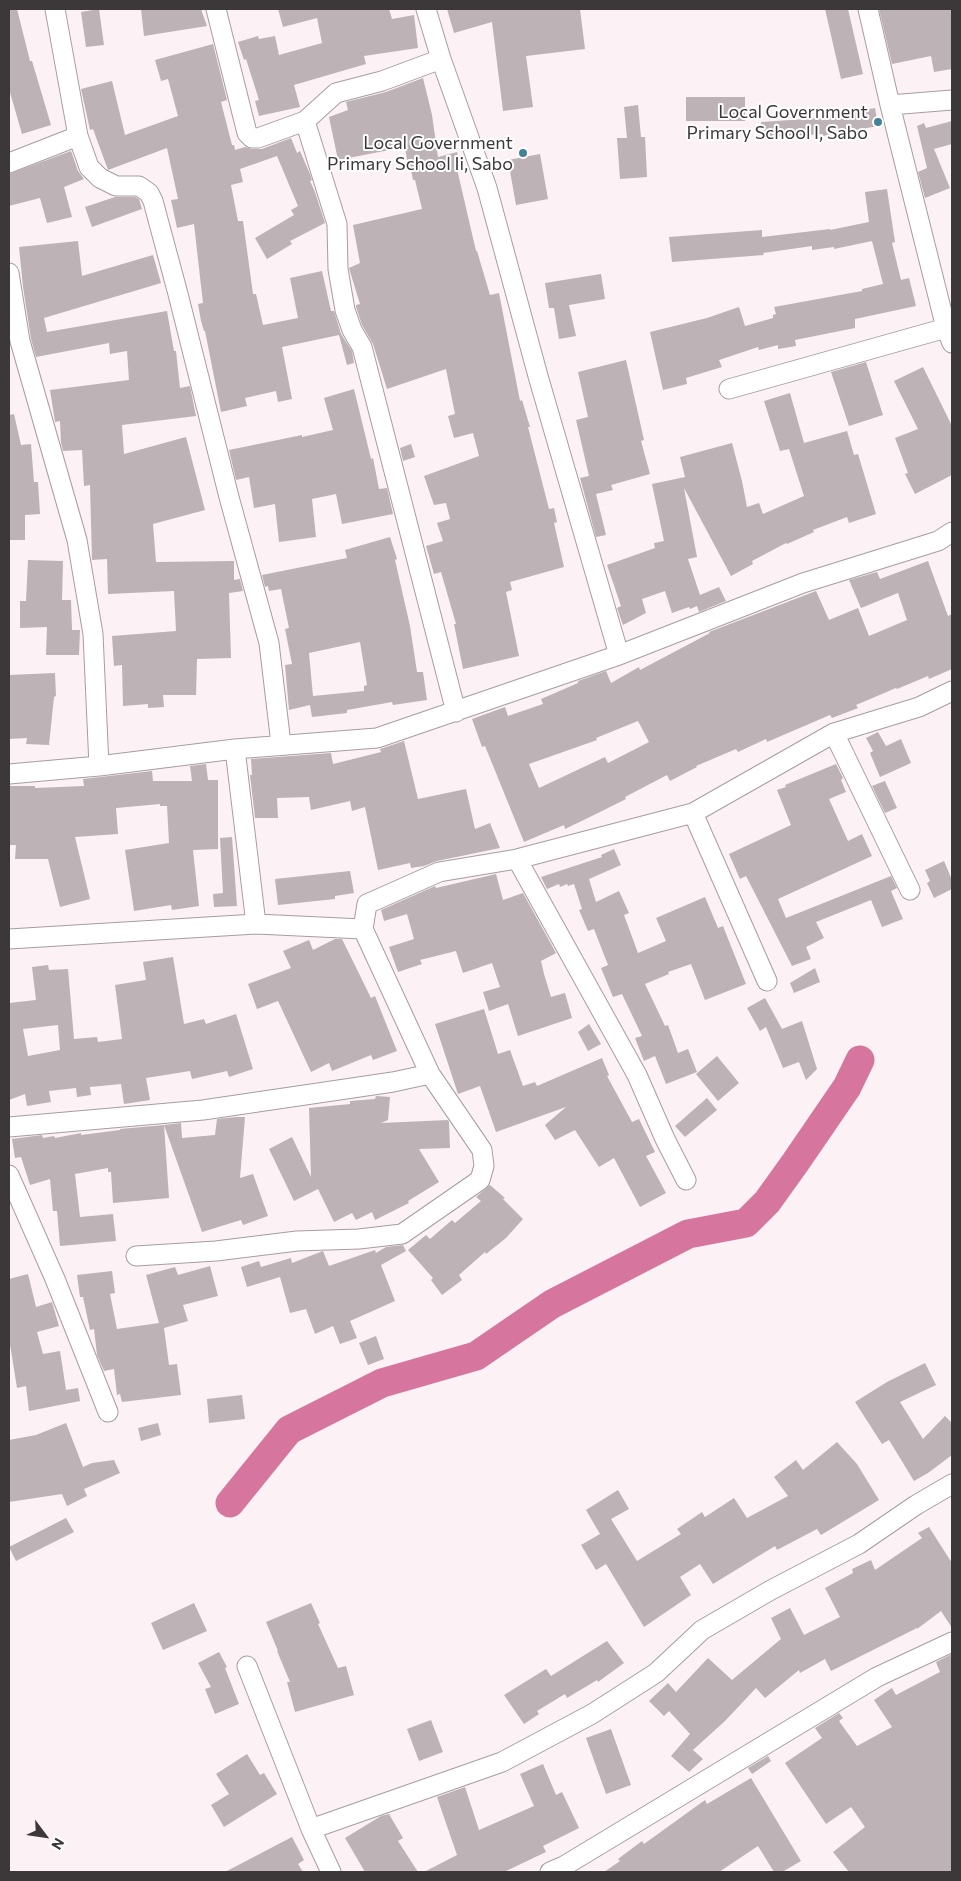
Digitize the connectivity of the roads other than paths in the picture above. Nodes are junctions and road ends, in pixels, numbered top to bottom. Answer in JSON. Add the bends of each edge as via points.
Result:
{"nodes":[{"id":1,"x":55,"y":9,"type":"edge"},
{"id":2,"x":216,"y":9,"type":"edge"},
{"id":3,"x":426,"y":9,"type":"edge"},
{"id":4,"x":868,"y":9,"type":"edge"},
{"id":5,"x":441,"y":59,"type":"junction"},
{"id":6,"x":952,"y":100,"type":"edge"},
{"id":7,"x":890,"y":105,"type":"junction"},
{"id":8,"x":305,"y":121,"type":"junction"},
{"id":9,"x":78,"y":136,"type":"junction"},
{"id":10,"x":9,"y":163,"type":"edge"},
{"id":11,"x":9,"y":273,"type":"edge"},
{"id":12,"x":949,"y":335,"type":"edge"},
{"id":13,"x":729,"y":389,"type":"dead end"},
{"id":14,"x":952,"y":532,"type":"edge"},
{"id":15,"x":619,"y":655,"type":"junction"},
{"id":16,"x":952,"y":691,"type":"edge"},
{"id":17,"x":456,"y":712,"type":"junction"},
{"id":18,"x":834,"y":733,"type":"junction"},
{"id":19,"x":281,"y":744,"type":"junction"},
{"id":20,"x":235,"y":748,"type":"junction"},
{"id":21,"x":99,"y":766,"type":"junction"},
{"id":22,"x":9,"y":774,"type":"edge"},
{"id":23,"x":693,"y":813,"type":"junction"},
{"id":24,"x":517,"y":859,"type":"junction"},
{"id":25,"x":910,"y":890,"type":"dead end"},
{"id":26,"x":256,"y":924,"type":"junction"},
{"id":27,"x":363,"y":929,"type":"junction"},
{"id":28,"x":9,"y":939,"type":"edge"},
{"id":29,"x":767,"y":981,"type":"dead end"},
{"id":30,"x":430,"y":1074,"type":"junction"},
{"id":31,"x":9,"y":1127,"type":"edge"},
{"id":32,"x":9,"y":1175,"type":"edge"},
{"id":33,"x":686,"y":1180,"type":"dead end"},
{"id":34,"x":136,"y":1256,"type":"dead end"},
{"id":35,"x":108,"y":1412,"type":"dead end"},
{"id":36,"x":952,"y":1484,"type":"edge"},
{"id":37,"x":952,"y":1642,"type":"edge"},
{"id":38,"x":247,"y":1666,"type":"dead end"},
{"id":39,"x":311,"y":1829,"type":"junction"},
{"id":40,"x":332,"y":1872,"type":"edge"},
{"id":41,"x":550,"y":1872,"type":"edge"}],
"edges":[{"from":1,"to":9,"type":"street"},
{"from":2,"to":8,"type":"street","via":[[247,133],[258,138]]},
{"from":3,"to":5,"type":"street"},
{"from":4,"to":7,"type":"street"},
{"from":5,"to":8,"type":"street","via":[[382,81],[336,93]]},
{"from":5,"to":15,"type":"street","via":[[487,188]]},
{"from":6,"to":7,"type":"street"},
{"from":7,"to":12,"type":"street"},
{"from":8,"to":17,"type":"street","via":[[338,224],[338,269],[345,310],[362,347]]},
{"from":9,"to":10,"type":"street"},
{"from":9,"to":19,"type":"street","via":[[89,168],[100,178],[116,186],[139,186],[149,193],[153,201],[269,643]]},
{"from":11,"to":21,"type":"street","via":[[20,340],[78,540],[93,634]]},
{"from":12,"to":13,"type":"street"},
{"from":14,"to":15,"type":"street","via":[[938,541],[803,584]]},
{"from":15,"to":17,"type":"street"},
{"from":16,"to":18,"type":"street","via":[[919,707]]},
{"from":17,"to":19,"type":"street","via":[[377,738]]},
{"from":18,"to":23,"type":"street"},
{"from":18,"to":25,"type":"street"},
{"from":19,"to":20,"type":"street"},
{"from":20,"to":21,"type":"street"},
{"from":20,"to":26,"type":"street"},
{"from":21,"to":22,"type":"street"},
{"from":23,"to":24,"type":"street"},
{"from":23,"to":29,"type":"street"},
{"from":24,"to":27,"type":"street","via":[[439,872],[367,904]]},
{"from":24,"to":33,"type":"street","via":[[637,1074]]},
{"from":26,"to":27,"type":"street"},
{"from":26,"to":28,"type":"street"},
{"from":27,"to":30,"type":"street"},
{"from":30,"to":31,"type":"street","via":[[203,1110]]},
{"from":30,"to":34,"type":"street","via":[[482,1150],[484,1166],[480,1180],[402,1234]]},
{"from":32,"to":35,"type":"street","via":[[55,1278]]},
{"from":36,"to":39,"type":"street","via":[[859,1544],[702,1630],[656,1673],[584,1718],[502,1762]]},
{"from":37,"to":41,"type":"street","via":[[877,1677]]},
{"from":38,"to":39,"type":"street"},
{"from":39,"to":40,"type":"street"}]}
